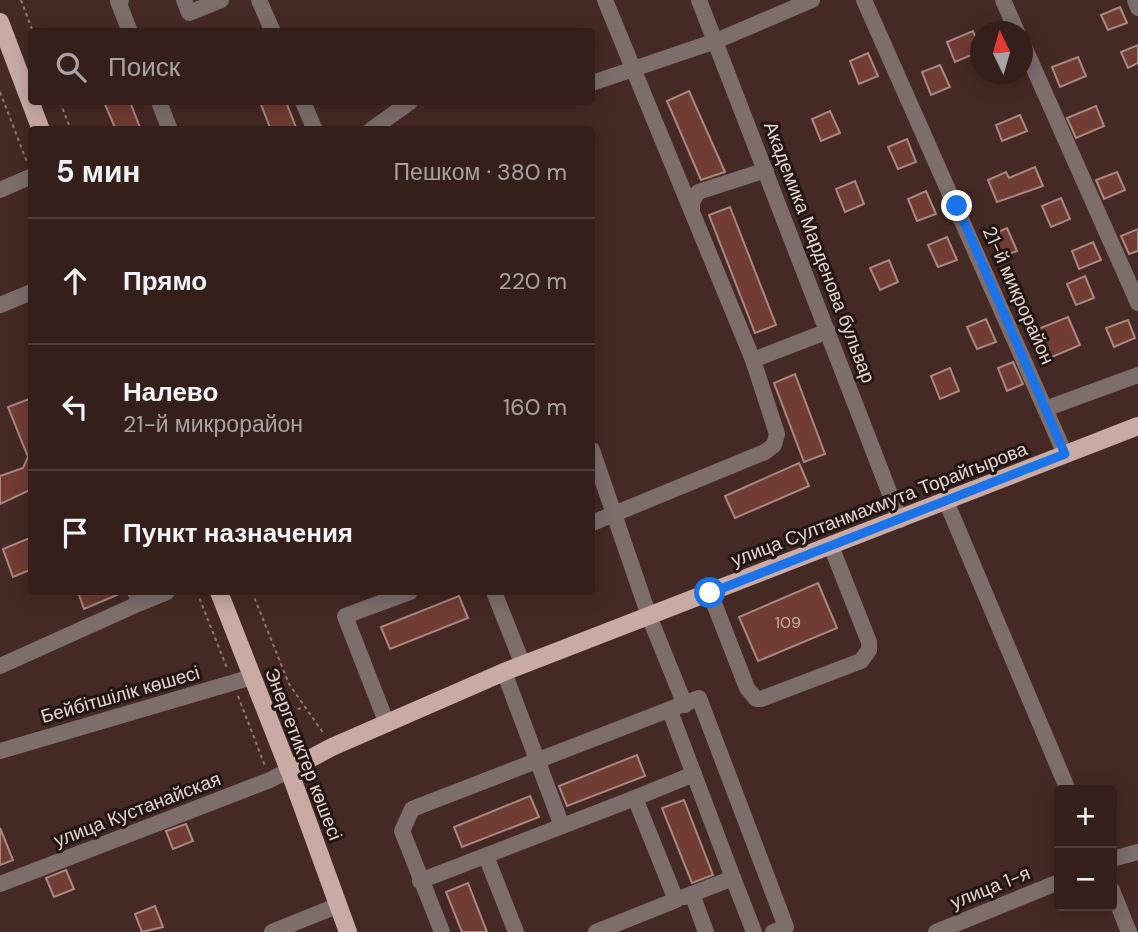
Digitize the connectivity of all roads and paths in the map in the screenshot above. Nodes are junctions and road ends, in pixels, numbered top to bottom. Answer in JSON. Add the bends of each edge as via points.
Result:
{"nodes":[{"id":1,"x":20,"y":0,"type":"edge"},
{"id":2,"x":121,"y":0,"type":"edge"},
{"id":3,"x":184,"y":0,"type":"edge"},
{"id":4,"x":221,"y":0,"type":"edge"},
{"id":5,"x":259,"y":0,"type":"edge"},
{"id":6,"x":605,"y":0,"type":"edge"},
{"id":7,"x":699,"y":0,"type":"edge"},
{"id":8,"x":812,"y":0,"type":"edge"},
{"id":9,"x":864,"y":0,"type":"edge"},
{"id":10,"x":1003,"y":0,"type":"edge"},
{"id":11,"x":1135,"y":0,"type":"edge"},
{"id":12,"x":1138,"y":8,"type":"edge"},
{"id":13,"x":1012,"y":21,"type":"edge"},
{"id":14,"x":0,"y":22,"type":"edge"},
{"id":15,"x":31,"y":28,"type":"edge"},
{"id":16,"x":128,"y":28,"type":"edge"},
{"id":17,"x":271,"y":28,"type":"edge"},
{"id":18,"x":716,"y":41,"type":"junction"},
{"id":19,"x":633,"y":67,"type":"junction"},
{"id":20,"x":1033,"y":67,"type":"edge"},
{"id":21,"x":595,"y":82,"type":"edge"},
{"id":22,"x":0,"y":92,"type":"edge"},
{"id":23,"x":28,"y":96,"type":"edge"},
{"id":24,"x":32,"y":105,"type":"edge"},
{"id":25,"x":61,"y":105,"type":"edge"},
{"id":26,"x":160,"y":105,"type":"edge"},
{"id":27,"x":304,"y":105,"type":"edge"},
{"id":28,"x":406,"y":105,"type":"edge"},
{"id":29,"x":39,"y":126,"type":"edge"},
{"id":30,"x":69,"y":126,"type":"edge"},
{"id":31,"x":168,"y":126,"type":"edge"},
{"id":32,"x":313,"y":126,"type":"edge"},
{"id":33,"x":377,"y":126,"type":"edge"},
{"id":34,"x":28,"y":165,"type":"edge"},
{"id":35,"x":28,"y":169,"type":"edge"},
{"id":36,"x":766,"y":170,"type":"junction"},
{"id":37,"x":0,"y":190,"type":"edge"},
{"id":38,"x":692,"y":212,"type":"junction"},
{"id":39,"x":28,"y":294,"type":"edge"},
{"id":40,"x":1138,"y":303,"type":"edge"},
{"id":41,"x":0,"y":305,"type":"edge"},
{"id":42,"x":828,"y":331,"type":"junction"},
{"id":43,"x":753,"y":359,"type":"junction"},
{"id":44,"x":1138,"y":375,"type":"edge"},
{"id":45,"x":1045,"y":409,"type":"junction"},
{"id":46,"x":1138,"y":426,"type":"edge"},
{"id":47,"x":1065,"y":454,"type":"junction"},
{"id":48,"x":595,"y":459,"type":"edge"},
{"id":49,"x":946,"y":501,"type":"junction"},
{"id":50,"x":614,"y":514,"type":"junction"},
{"id":51,"x":900,"y":520,"type":"junction"},
{"id":52,"x":595,"y":522,"type":"edge"},
{"id":53,"x":831,"y":546,"type":"junction"},
{"id":54,"x":710,"y":593,"type":"junction"},
{"id":55,"x":220,"y":595,"type":"edge"},
{"id":56,"x":253,"y":595,"type":"edge"},
{"id":57,"x":402,"y":595,"type":"edge"},
{"id":58,"x":495,"y":595,"type":"edge"},
{"id":59,"x":138,"y":597,"type":"edge"},
{"id":60,"x":649,"y":616,"type":"junction"},
{"id":61,"x":523,"y":665,"type":"junction"},
{"id":62,"x":0,"y":666,"type":"edge"},
{"id":63,"x":504,"y":673,"type":"junction"},
{"id":64,"x":252,"y":677,"type":"junction"},
{"id":65,"x":678,"y":708,"type":"junction"},
{"id":66,"x":387,"y":724,"type":"junction"},
{"id":67,"x":332,"y":747,"type":"junction"},
{"id":68,"x":0,"y":751,"type":"edge"},
{"id":69,"x":538,"y":761,"type":"junction"},
{"id":70,"x":289,"y":770,"type":"junction"},
{"id":71,"x":694,"y":775,"type":"junction"},
{"id":72,"x":1066,"y":785,"type":"edge"},
{"id":73,"x":635,"y":798,"type":"junction"},
{"id":74,"x":562,"y":826,"type":"junction"},
{"id":75,"x":1138,"y":852,"type":"edge"},
{"id":76,"x":486,"y":856,"type":"junction"},
{"id":77,"x":1117,"y":858,"type":"edge"},
{"id":78,"x":733,"y":878,"type":"junction"},
{"id":79,"x":421,"y":881,"type":"junction"},
{"id":80,"x":1054,"y":883,"type":"edge"},
{"id":81,"x":0,"y":884,"type":"edge"},
{"id":82,"x":692,"y":894,"type":"junction"},
{"id":83,"x":676,"y":900,"type":"junction"},
{"id":84,"x":1117,"y":902,"type":"edge"},
{"id":85,"x":339,"y":905,"type":"junction"},
{"id":86,"x":272,"y":932,"type":"edge"},
{"id":87,"x":348,"y":932,"type":"edge"},
{"id":88,"x":442,"y":932,"type":"edge"},
{"id":89,"x":516,"y":932,"type":"edge"},
{"id":90,"x":596,"y":932,"type":"edge"},
{"id":91,"x":706,"y":932,"type":"edge"},
{"id":92,"x":754,"y":932,"type":"edge"},
{"id":93,"x":772,"y":932,"type":"edge"},
{"id":94,"x":936,"y":932,"type":"edge"},
{"id":95,"x":1129,"y":932,"type":"edge"}],
"edges":[{"from":1,"to":15,"type":"path"},
{"from":2,"to":16,"type":"street"},
{"from":3,"to":4,"type":"street","via":[[189,13]]},
{"from":5,"to":17,"type":"street"},
{"from":6,"to":19,"type":"street"},
{"from":7,"to":18,"type":"street","name":"Академика Марденова бульвар"},
{"from":8,"to":18,"type":"street"},
{"from":9,"to":45,"type":"street","name":"21-й микрорайон"},
{"from":10,"to":13,"type":"street"},
{"from":11,"to":12,"type":"street"},
{"from":14,"to":23,"type":"main road"},
{"from":18,"to":19,"type":"street"},
{"from":18,"to":36,"type":"street","name":"Академика Марденова бульвар"},
{"from":19,"to":21,"type":"street"},
{"from":19,"to":38,"type":"street"},
{"from":20,"to":40,"type":"street"},
{"from":22,"to":34,"type":"path"},
{"from":24,"to":29,"type":"main road"},
{"from":25,"to":30,"type":"path"},
{"from":26,"to":31,"type":"street"},
{"from":27,"to":32,"type":"street"},
{"from":28,"to":33,"type":"street"},
{"from":35,"to":37,"type":"street"},
{"from":36,"to":38,"type":"street","via":[[698,192]]},
{"from":36,"to":42,"type":"street","name":"Академика Марденова бульвар"},
{"from":38,"to":43,"type":"street"},
{"from":39,"to":41,"type":"street"},
{"from":42,"to":43,"type":"street"},
{"from":42,"to":51,"type":"street","name":"Академика Марденова бульвар"},
{"from":43,"to":50,"type":"street","via":[[777,434],[774,445]]},
{"from":44,"to":45,"type":"street"},
{"from":45,"to":47,"type":"street","name":"21-й микрорайон"},
{"from":46,"to":47,"type":"main road","name":"улица Султанмахмута Торайгырова"},
{"from":47,"to":49,"type":"main road","name":"улица Султанмахмута Торайгырова"},
{"from":48,"to":50,"type":"street"},
{"from":49,"to":51,"type":"main road","name":"улица Султанмахмута Торайгырова"},
{"from":49,"to":72,"type":"street"},
{"from":50,"to":52,"type":"street"},
{"from":50,"to":60,"type":"street"},
{"from":51,"to":53,"type":"main road","name":"улица Султанмахмута Торайгырова"},
{"from":53,"to":54,"type":"main road","name":"улица Султанмахмута Торайгырова"},
{"from":53,"to":54,"type":"street","via":[[869,642],[861,661],[756,699],[747,688]]},
{"from":54,"to":60,"type":"main road","name":"улица Султанмахмута Торайгырова"},
{"from":55,"to":64,"type":"main road","name":"Энергетиктер көшесі"},
{"from":56,"to":67,"type":"path","via":[[289,684]]},
{"from":57,"to":66,"type":"street","via":[[345,616]]},
{"from":58,"to":61,"type":"street"},
{"from":59,"to":62,"type":"street"},
{"from":60,"to":61,"type":"main road","name":"улица Султанмахмута Торайгырова"},
{"from":60,"to":65,"type":"street"},
{"from":61,"to":63,"type":"main road","name":"улица Султанмахмута Торайгырова"},
{"from":63,"to":66,"type":"main road","name":"улица Султанмахмута Торайгырова"},
{"from":63,"to":69,"type":"street"},
{"from":64,"to":68,"type":"street","name":"Бейбітшілік көшесі"},
{"from":64,"to":70,"type":"main road","name":"Энергетиктер көшесі"},
{"from":65,"to":69,"type":"street"},
{"from":65,"to":71,"type":"street"},
{"from":65,"to":93,"type":"street","via":[[699,698],[786,926]]},
{"from":66,"to":67,"type":"main road","name":"улица Султанмахмута Торайгырова"},
{"from":67,"to":70,"type":"main road","name":"улица Султанмахмута Торайгырова"},
{"from":69,"to":74,"type":"street"},
{"from":69,"to":79,"type":"street","via":[[412,809],[402,831]]},
{"from":70,"to":81,"type":"street","name":"улица Кустанайская"},
{"from":70,"to":85,"type":"main road","name":"Энергетиктер көшесі"},
{"from":71,"to":73,"type":"street"},
{"from":71,"to":78,"type":"street"},
{"from":73,"to":74,"type":"street"},
{"from":73,"to":83,"type":"street"},
{"from":74,"to":76,"type":"street"},
{"from":75,"to":77,"type":"street"},
{"from":76,"to":79,"type":"street"},
{"from":76,"to":89,"type":"street"},
{"from":78,"to":82,"type":"street"},
{"from":78,"to":92,"type":"street"},
{"from":79,"to":88,"type":"street"},
{"from":80,"to":94,"type":"street","name":"улица 1-я"},
{"from":82,"to":83,"type":"street"},
{"from":82,"to":91,"type":"street"},
{"from":83,"to":90,"type":"street"},
{"from":84,"to":95,"type":"street"},
{"from":85,"to":86,"type":"street"},
{"from":85,"to":87,"type":"main road","name":"Энергетиктер көшесі"}]}
